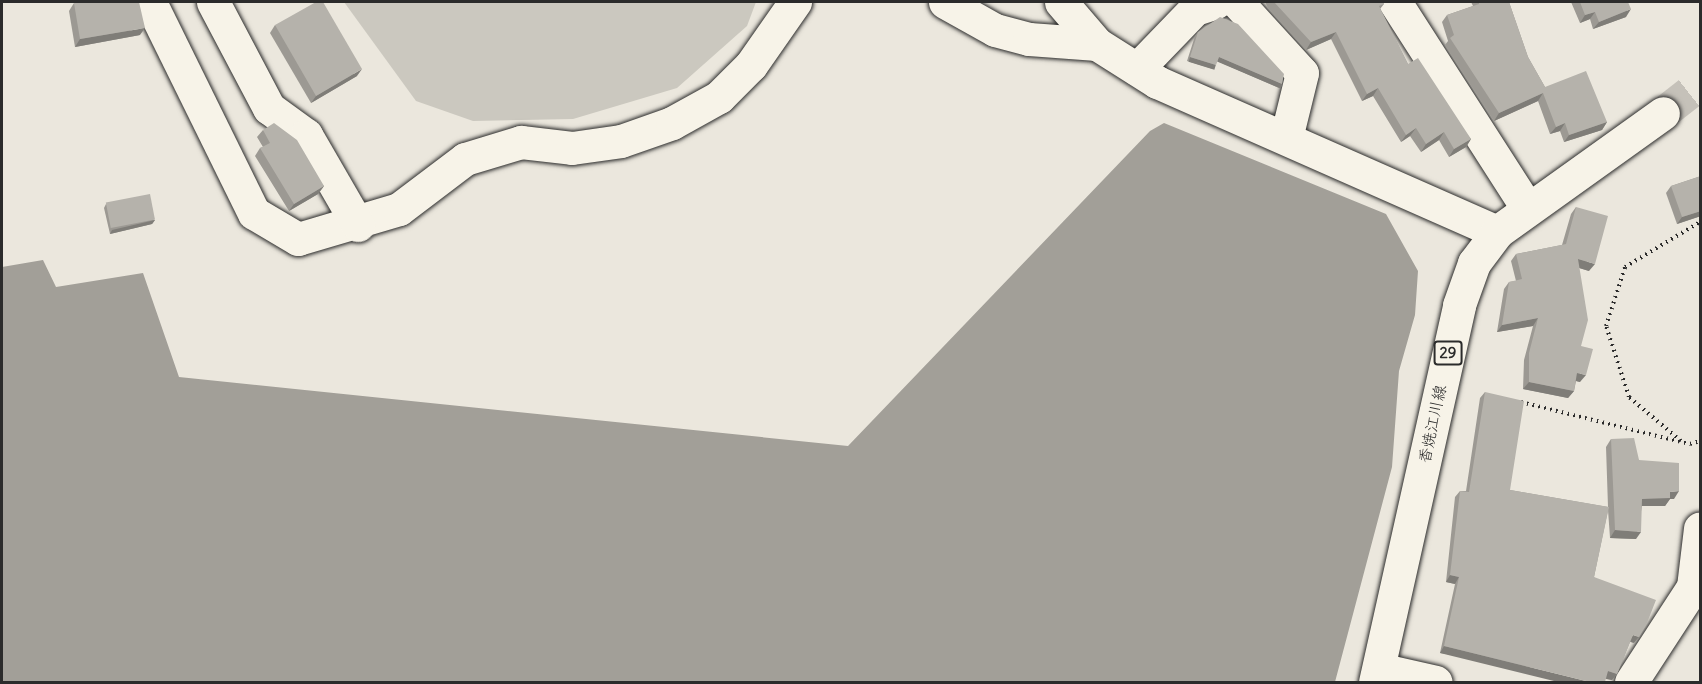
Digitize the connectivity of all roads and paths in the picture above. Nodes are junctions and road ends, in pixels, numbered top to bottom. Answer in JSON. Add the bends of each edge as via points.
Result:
{"nodes":[{"id":1,"x":150,"y":2,"type":"edge"},
{"id":2,"x":213,"y":2,"type":"edge"},
{"id":3,"x":795,"y":2,"type":"edge"},
{"id":4,"x":945,"y":2,"type":"edge"},
{"id":5,"x":1061,"y":2,"type":"edge"},
{"id":6,"x":1395,"y":2,"type":"edge"},
{"id":7,"x":1238,"y":3,"type":"edge"},
{"id":8,"x":1097,"y":44,"type":"junction"},
{"id":9,"x":1137,"y":69,"type":"junction"},
{"id":10,"x":1663,"y":113,"type":"tunnel mouth"},
{"id":11,"x":1286,"y":138,"type":"junction"},
{"id":12,"x":1528,"y":209,"type":"junction"},
{"id":13,"x":1701,"y":222,"type":"edge"},
{"id":14,"x":358,"y":225,"type":"junction"},
{"id":15,"x":1497,"y":232,"type":"junction"},
{"id":16,"x":1511,"y":399,"type":"edge"},
{"id":17,"x":1681,"y":441,"type":"junction"},
{"id":18,"x":1701,"y":441,"type":"edge"},
{"id":19,"x":1701,"y":528,"type":"edge"},
{"id":20,"x":1377,"y":676,"type":"edge"},
{"id":21,"x":1436,"y":682,"type":"edge"},
{"id":22,"x":1631,"y":682,"type":"edge"}],
"edges":[{"from":1,"to":14,"type":"street","via":[[254,213],[298,239]]},
{"from":2,"to":14,"type":"street","via":[[269,108],[306,135]]},
{"from":3,"to":14,"type":"street","via":[[719,97],[672,123],[621,141],[572,148],[521,142],[465,159],[399,209]]},
{"from":4,"to":8,"type":"street","via":[[995,30],[1029,39]]},
{"from":5,"to":8,"type":"street"},
{"from":6,"to":12,"type":"street"},
{"from":7,"to":9,"type":"street","via":[[1195,9]]},
{"from":7,"to":11,"type":"street","via":[[1302,73]]},
{"from":8,"to":9,"type":"street"},
{"from":9,"to":11,"type":"street"},
{"from":10,"to":12,"type":"street","name":"香焼江川線","number":"29"},
{"from":11,"to":15,"type":"street"},
{"from":12,"to":15,"type":"street","name":"香焼江川線","number":"29"},
{"from":13,"to":17,"type":"path","via":[[1625,267],[1606,326],[1629,397]]},
{"from":15,"to":20,"type":"street","name":"香焼江川線","number":"29","via":[[1474,263],[1459,305]]},
{"from":16,"to":17,"type":"path"},
{"from":17,"to":18,"type":"path"},
{"from":19,"to":22,"type":"street","via":[[1693,587]]},
{"from":20,"to":21,"type":"street"}]}
